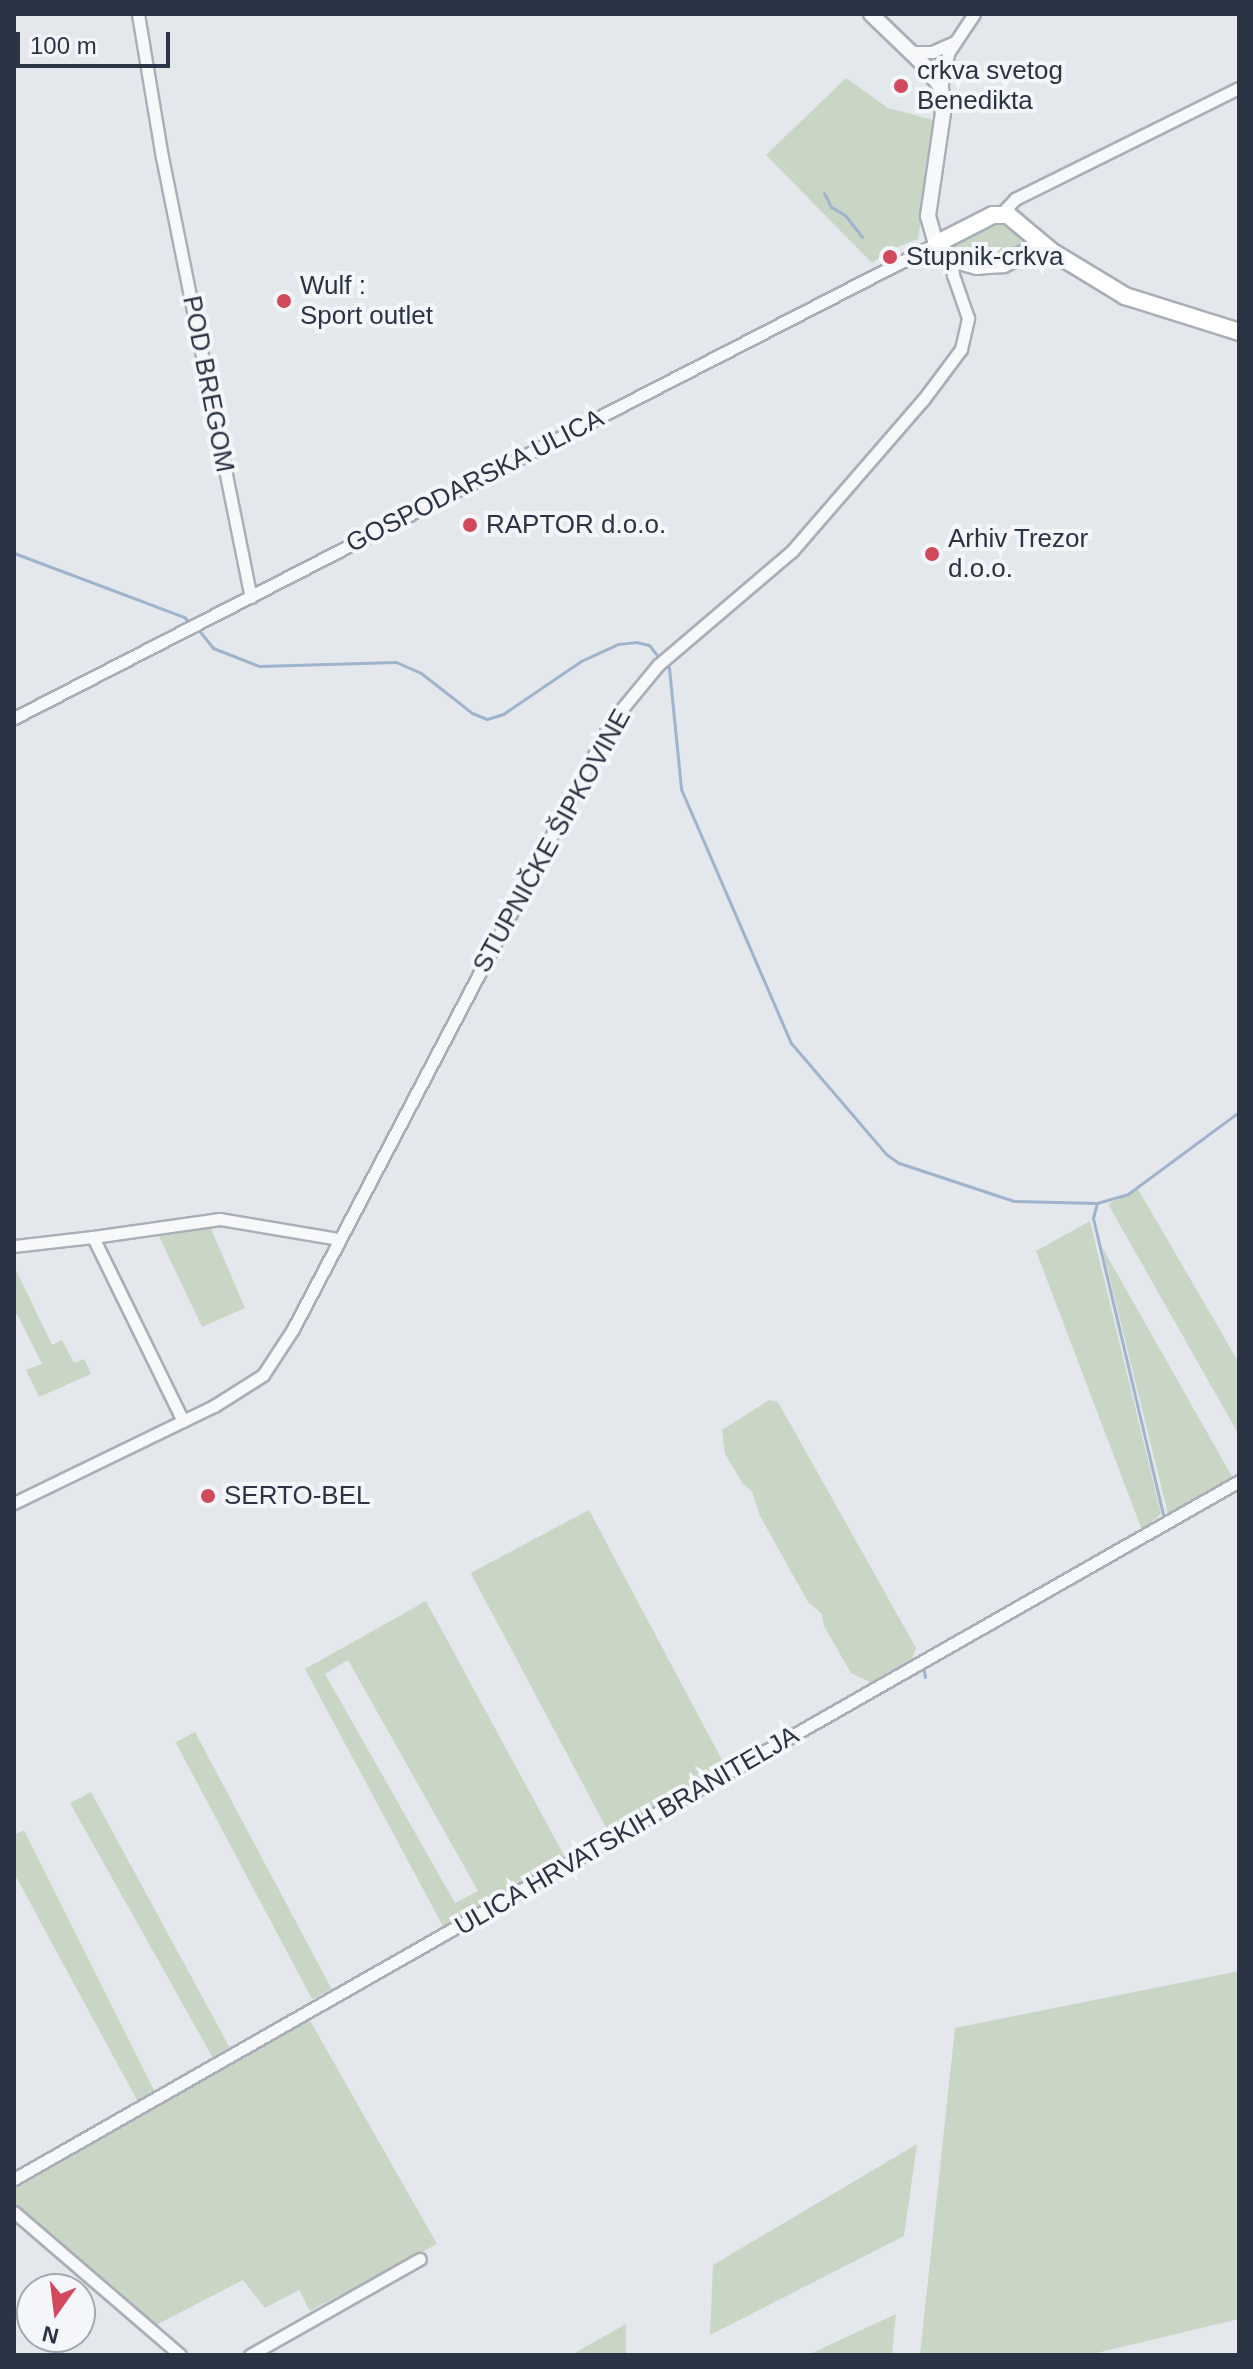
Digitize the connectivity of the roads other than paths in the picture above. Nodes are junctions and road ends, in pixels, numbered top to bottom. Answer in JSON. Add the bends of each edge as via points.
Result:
{"nodes":[{"id":1,"x":138,"y":14,"type":"edge"},
{"id":2,"x":871,"y":14,"type":"edge"},
{"id":3,"x":974,"y":14,"type":"edge"},
{"id":4,"x":954,"y":42,"type":"junction"},
{"id":5,"x":909,"y":52,"type":"junction"},
{"id":6,"x":941,"y":87,"type":"junction"},
{"id":7,"x":1239,"y":88,"type":"edge"},
{"id":8,"x":1001,"y":214,"type":"junction"},
{"id":9,"x":936,"y":244,"type":"junction"},
{"id":10,"x":1051,"y":251,"type":"junction"},
{"id":11,"x":952,"y":259,"type":"junction"},
{"id":12,"x":1239,"y":332,"type":"edge"},
{"id":13,"x":251,"y":597,"type":"junction"},
{"id":14,"x":14,"y":718,"type":"edge"},
{"id":15,"x":93,"y":1237,"type":"junction"},
{"id":16,"x":338,"y":1239,"type":"junction"},
{"id":17,"x":14,"y":1246,"type":"edge"},
{"id":18,"x":183,"y":1421,"type":"junction"},
{"id":19,"x":1239,"y":1481,"type":"edge"},
{"id":20,"x":14,"y":1503,"type":"edge"},
{"id":21,"x":14,"y":2179,"type":"edge"},
{"id":22,"x":14,"y":2212,"type":"edge"},
{"id":23,"x":420,"y":2259,"type":"dead end"},
{"id":24,"x":180,"y":2355,"type":"edge"},
{"id":25,"x":250,"y":2355,"type":"edge"}],
"edges":[{"from":1,"to":13,"type":"street","name":"POD BREGOM"},
{"from":2,"to":5,"type":"street"},
{"from":3,"to":4,"type":"street"},
{"from":4,"to":5,"type":"street","via":[[932,52]]},
{"from":4,"to":6,"type":"street"},
{"from":5,"to":6,"type":"street"},
{"from":6,"to":9,"type":"street","via":[[943,113],[928,216]]},
{"from":7,"to":8,"type":"street","via":[[1015,199]]},
{"from":8,"to":9,"type":"main road"},
{"from":8,"to":10,"type":"main road"},
{"from":9,"to":11,"type":"main road"},
{"from":9,"to":13,"type":"street","name":"GOSPODARSKA ULICA"},
{"from":10,"to":11,"type":"main road","via":[[1035,248],[991,266]]},
{"from":10,"to":12,"type":"main road","via":[[1125,296]]},
{"from":11,"to":16,"type":"street","name":"STUPNIČKE ŠIPKOVINE","via":[[968,318],[961,349],[792,551],[662,661],[611,722]]},
{"from":13,"to":14,"type":"street","name":"GOSPODARSKA ULICA"},
{"from":15,"to":16,"type":"street","via":[[220,1219]]},
{"from":15,"to":17,"type":"street"},
{"from":15,"to":18,"type":"street"},
{"from":16,"to":18,"type":"street","name":"STUPNIČKE ŠIPKOVINE","via":[[293,1329],[263,1375],[247,1389]]},
{"from":18,"to":20,"type":"street","name":"STUPNIČKE ŠIPKOVINE"},
{"from":19,"to":21,"type":"street","name":"ULICA HRVATSKIH BRANITELJA"},
{"from":22,"to":24,"type":"street"},
{"from":23,"to":25,"type":"street"}]}
